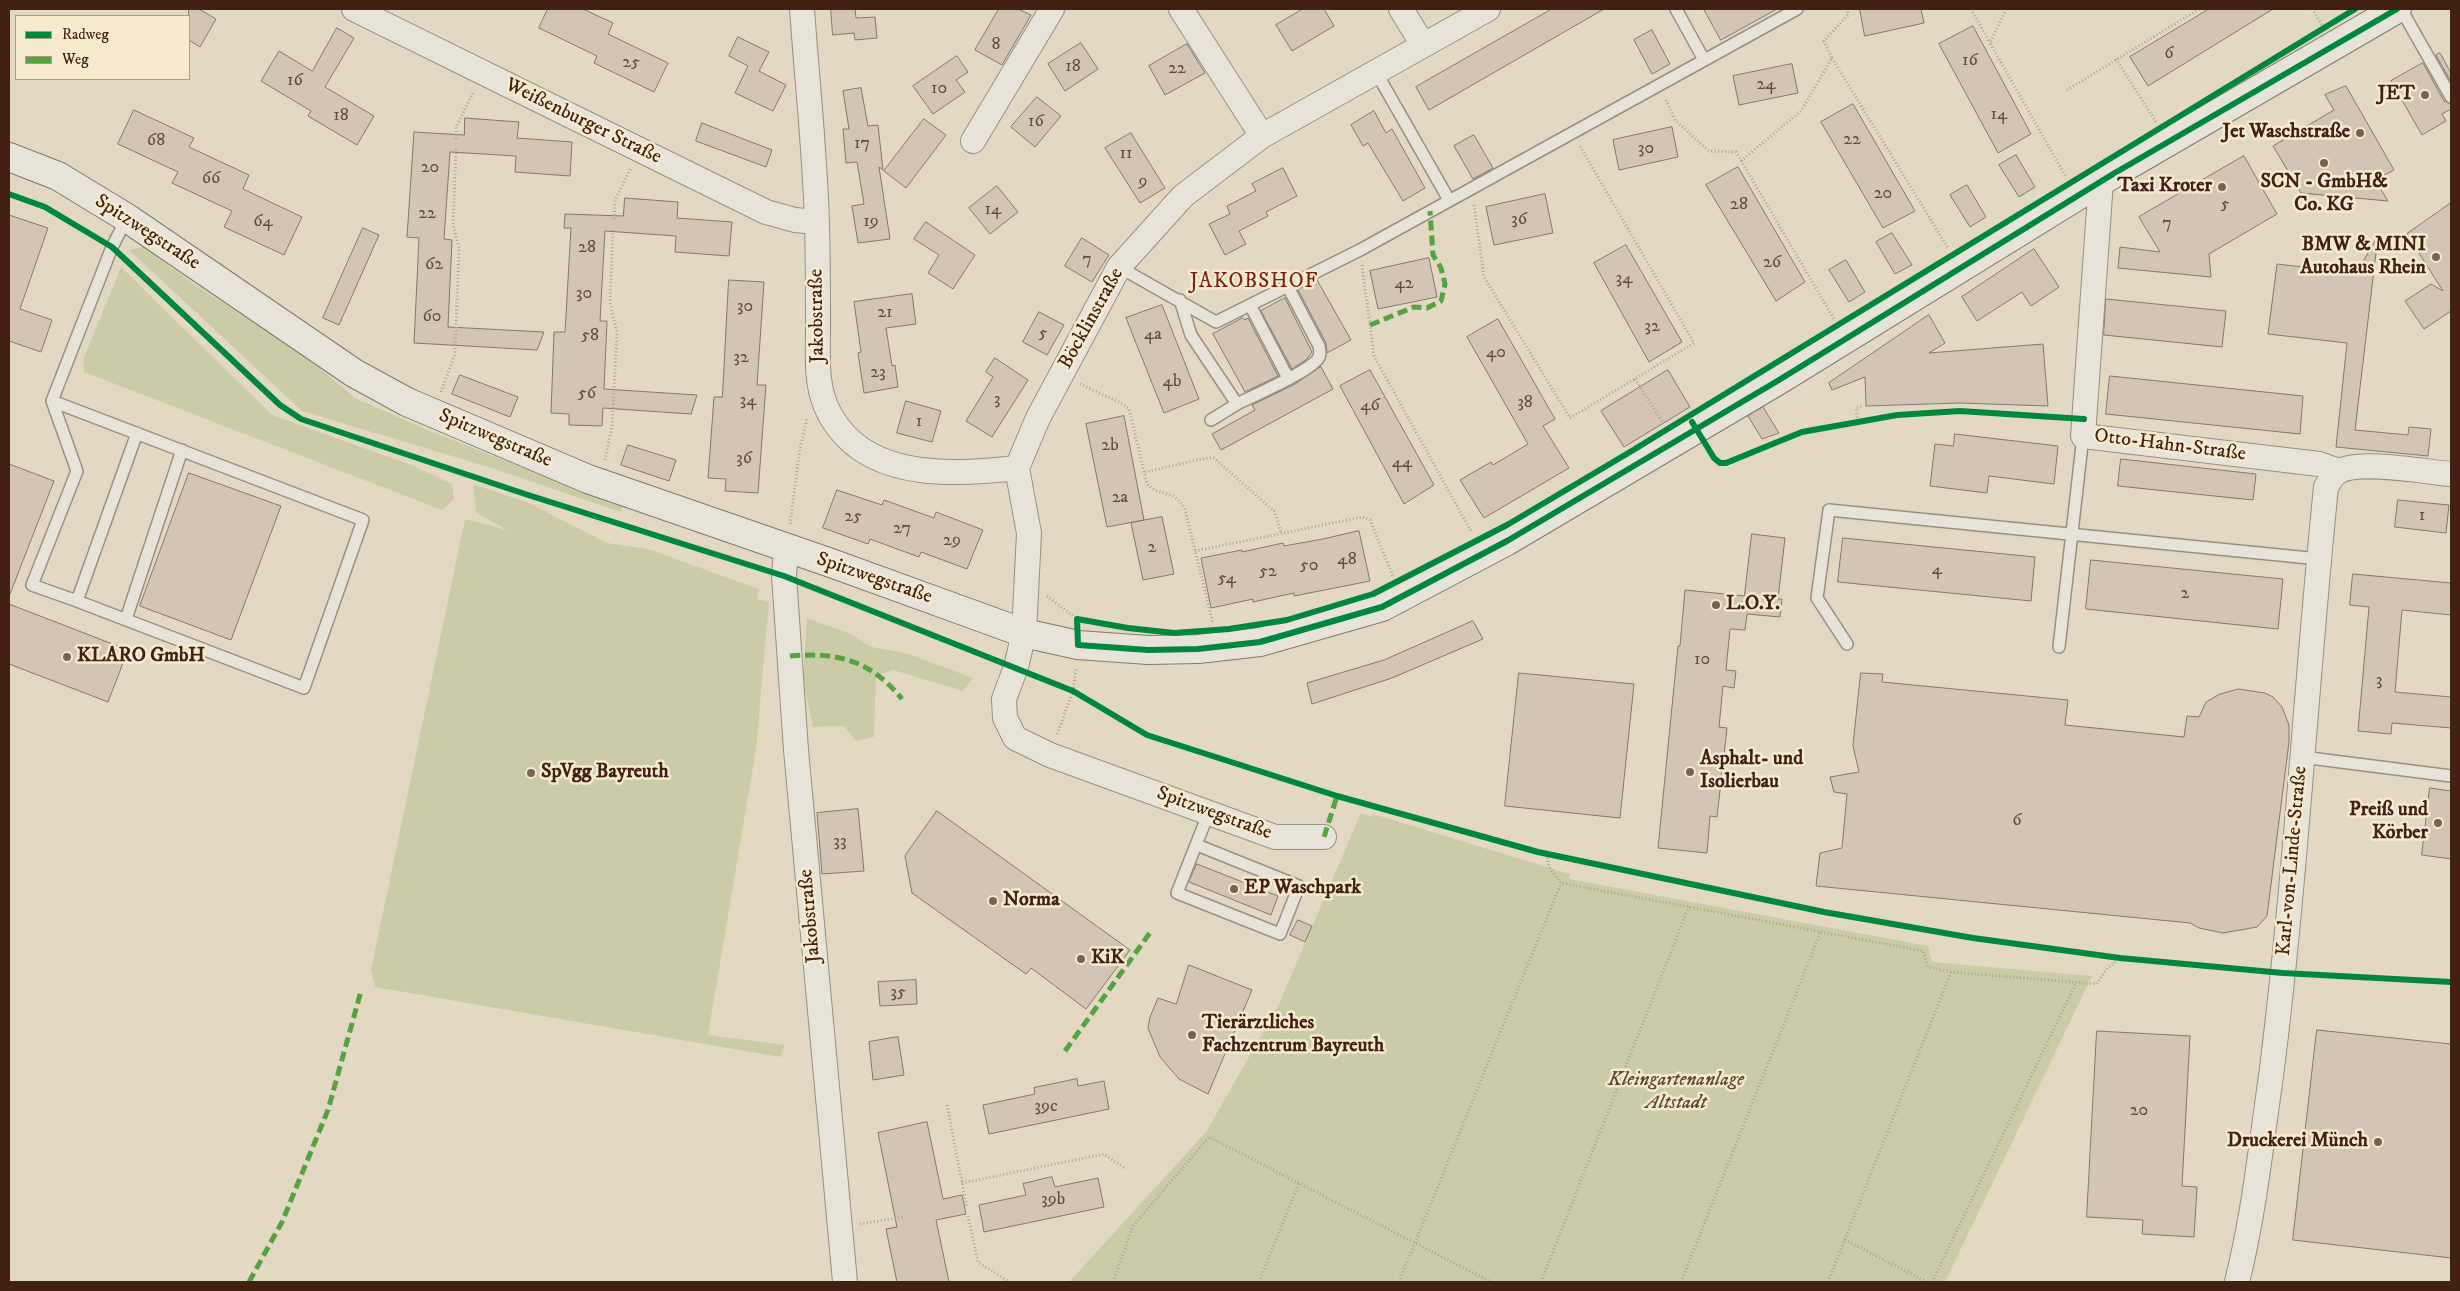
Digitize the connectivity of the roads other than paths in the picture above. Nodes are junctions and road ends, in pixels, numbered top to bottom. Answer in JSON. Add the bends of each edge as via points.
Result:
{"nodes":[{"id":1,"x":354,"y":9,"type":"edge"},
{"id":2,"x":802,"y":9,"type":"edge"},
{"id":3,"x":1052,"y":9,"type":"edge"},
{"id":4,"x":1181,"y":9,"type":"edge"},
{"id":5,"x":1401,"y":9,"type":"edge"},
{"id":6,"x":1488,"y":9,"type":"edge"},
{"id":7,"x":1676,"y":9,"type":"edge"},
{"id":8,"x":1797,"y":9,"type":"edge"},
{"id":9,"x":2399,"y":9,"type":"edge"},
{"id":10,"x":1423,"y":45,"type":"junction"},
{"id":11,"x":1704,"y":60,"type":"junction"},
{"id":12,"x":1376,"y":72,"type":"junction"},
{"id":13,"x":2451,"y":97,"type":"edge"},
{"id":14,"x":1262,"y":136,"type":"junction"},
{"id":15,"x":973,"y":141,"type":"dead end"},
{"id":16,"x":9,"y":156,"type":"edge"},
{"id":17,"x":2101,"y":181,"type":"junction"},
{"id":18,"x":1449,"y":200,"type":"junction"},
{"id":19,"x":127,"y":218,"type":"junction"},
{"id":20,"x":817,"y":222,"type":"junction"},
{"id":21,"x":1119,"y":267,"type":"junction"},
{"id":22,"x":1288,"y":287,"type":"junction"},
{"id":23,"x":1180,"y":300,"type":"junction"},
{"id":24,"x":1250,"y":306,"type":"junction"},
{"id":25,"x":1288,"y":378,"type":"junction"},
{"id":26,"x":52,"y":401,"type":"junction"},
{"id":27,"x":1237,"y":404,"type":"junction"},
{"id":28,"x":1211,"y":420,"type":"dead end"},
{"id":29,"x":137,"y":433,"type":"junction"},
{"id":30,"x":2083,"y":436,"type":"junction"},
{"id":31,"x":182,"y":450,"type":"junction"},
{"id":32,"x":1018,"y":468,"type":"junction"},
{"id":33,"x":2339,"y":471,"type":"junction"},
{"id":34,"x":2451,"y":474,"type":"edge"},
{"id":35,"x":2073,"y":533,"type":"junction"},
{"id":36,"x":786,"y":549,"type":"junction"},
{"id":37,"x":2319,"y":559,"type":"junction"},
{"id":38,"x":77,"y":601,"type":"junction"},
{"id":39,"x":126,"y":619,"type":"junction"},
{"id":40,"x":1024,"y":633,"type":"junction"},
{"id":41,"x":1847,"y":644,"type":"dead end"},
{"id":42,"x":2059,"y":647,"type":"dead end"},
{"id":43,"x":2302,"y":757,"type":"junction"},
{"id":44,"x":2451,"y":776,"type":"edge"},
{"id":45,"x":1209,"y":812,"type":"junction"},
{"id":46,"x":1324,"y":837,"type":"dead end"},
{"id":47,"x":1196,"y":846,"type":"junction"},
{"id":48,"x":845,"y":1282,"type":"edge"},
{"id":49,"x":2238,"y":1282,"type":"edge"}],
"edges":[{"from":1,"to":20,"type":"street","name":"Weißenburger Straße","via":[[766,212]]},
{"from":2,"to":20,"type":"street","name":"Jakobstraße"},
{"from":3,"to":15,"type":"street"},
{"from":4,"to":14,"type":"street"},
{"from":5,"to":10,"type":"street"},
{"from":6,"to":10,"type":"street","name":"Böcklinstraße"},
{"from":7,"to":11,"type":"lane"},
{"from":8,"to":11,"type":"lane"},
{"from":9,"to":13,"type":"lane"},
{"from":9,"to":17,"type":"street","name":"Spitzwegstraße"},
{"from":10,"to":12,"type":"street","name":"Böcklinstraße"},
{"from":11,"to":18,"type":"lane"},
{"from":12,"to":14,"type":"street","name":"Böcklinstraße"},
{"from":12,"to":18,"type":"lane"},
{"from":14,"to":21,"type":"street","name":"Böcklinstraße","via":[[1183,196]]},
{"from":16,"to":19,"type":"street","name":"Spitzwegstraße","via":[[58,176]]},
{"from":17,"to":30,"type":"street","name":"Otto-Hahn-Straße"},
{"from":17,"to":40,"type":"street","name":"Spitzwegstraße","via":[[1507,542],[1382,607],[1260,642],[1217,647],[1148,650],[1078,632]]},
{"from":18,"to":22,"type":"lane"},
{"from":19,"to":26,"type":"lane","via":[[112,247]]},
{"from":19,"to":36,"type":"street","name":"Spitzwegstraße","via":[[354,372],[408,402],[601,484]]},
{"from":20,"to":32,"type":"street","name":"Jakobstraße","via":[[819,377],[824,403],[838,427],[854,444],[873,456],[901,466],[974,473]]},
{"from":21,"to":23,"type":"lane"},
{"from":21,"to":32,"type":"street","name":"Böcklinstraße","via":[[1038,418]]},
{"from":22,"to":24,"type":"lane"},
{"from":22,"to":25,"type":"lane","via":[[1320,352],[1316,362]]},
{"from":23,"to":24,"type":"lane","via":[[1216,322]]},
{"from":23,"to":27,"type":"lane","via":[[1191,335]]},
{"from":24,"to":25,"type":"lane"},
{"from":25,"to":27,"type":"lane"},
{"from":26,"to":29,"type":"lane"},
{"from":26,"to":38,"type":"lane","via":[[77,471],[32,585]]},
{"from":27,"to":28,"type":"lane"},
{"from":29,"to":31,"type":"lane"},
{"from":29,"to":38,"type":"lane"},
{"from":30,"to":33,"type":"street","name":"Otto-Hahn-Straße","via":[[2319,464]]},
{"from":30,"to":35,"type":"lane"},
{"from":31,"to":39,"type":"lane"},
{"from":31,"to":39,"type":"lane","via":[[363,520],[304,688]]},
{"from":32,"to":40,"type":"street","via":[[1029,533]]},
{"from":33,"to":34,"type":"street","via":[[2359,465]]},
{"from":33,"to":37,"type":"street","name":"Karl-von-Linde-Straße","via":[[2326,487]]},
{"from":35,"to":37,"type":"lane"},
{"from":35,"to":41,"type":"lane","via":[[1829,510],[1817,598]]},
{"from":35,"to":42,"type":"lane"},
{"from":36,"to":40,"type":"street","name":"Spitzwegstraße"},
{"from":36,"to":48,"type":"street","name":"Jakobstraße","via":[[784,576],[796,741]]},
{"from":37,"to":43,"type":"street","name":"Karl-von-Linde-Straße"},
{"from":38,"to":39,"type":"lane"},
{"from":40,"to":45,"type":"street","name":"Spitzwegstraße","via":[[1004,699],[1005,718],[1015,738],[1050,755]]},
{"from":43,"to":44,"type":"lane"},
{"from":43,"to":49,"type":"street","name":"Karl-von-Linde-Straße","via":[[2280,1008],[2250,1232]]},
{"from":45,"to":46,"type":"street","name":"Spitzwegstraße","via":[[1275,837]]},
{"from":45,"to":47,"type":"lane"},
{"from":47,"to":47,"type":"lane","via":[[1299,886],[1280,934],[1176,893]]}]}
